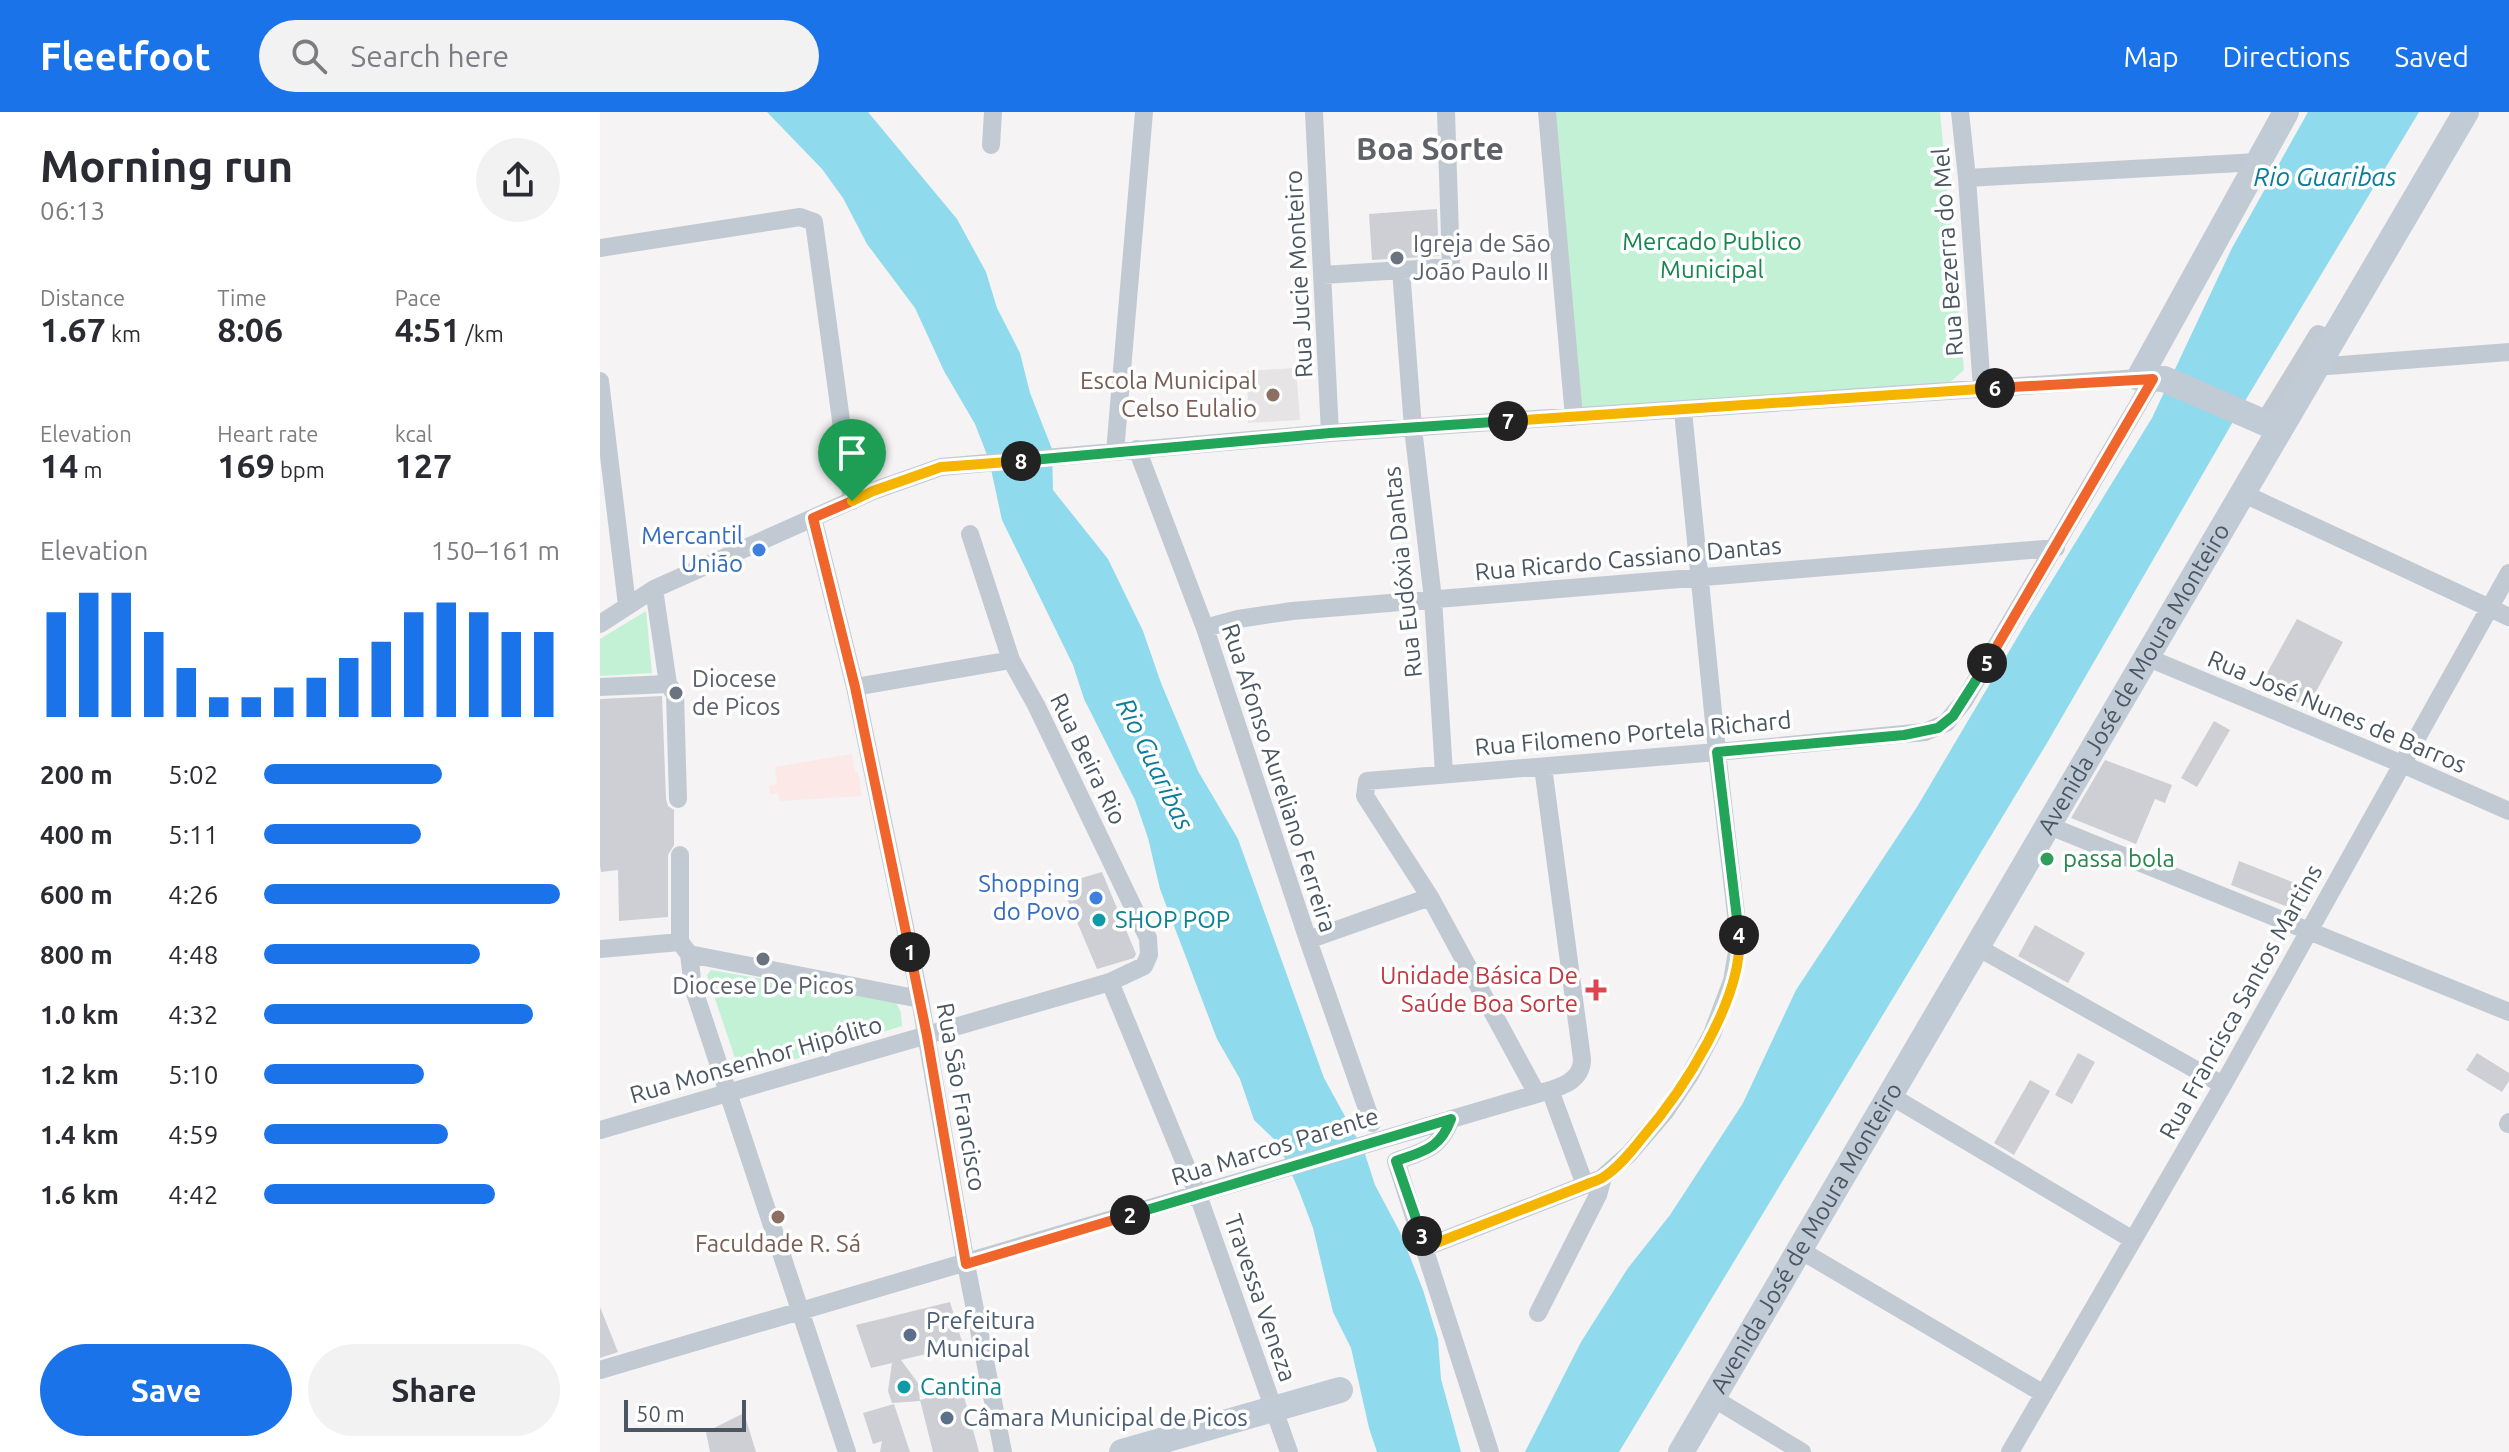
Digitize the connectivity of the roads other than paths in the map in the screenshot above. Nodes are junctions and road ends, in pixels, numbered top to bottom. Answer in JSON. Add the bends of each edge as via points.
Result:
{"nodes":[{"id":1,"x":993,"y":112,"type":"edge"},
{"id":2,"x":1144,"y":112,"type":"edge"},
{"id":3,"x":1314,"y":112,"type":"edge"},
{"id":4,"x":1446,"y":112,"type":"edge"},
{"id":5,"x":1547,"y":112,"type":"edge"},
{"id":6,"x":1960,"y":112,"type":"edge"},
{"id":7,"x":2286,"y":112,"type":"edge"},
{"id":8,"x":2466,"y":112,"type":"edge"},
{"id":9,"x":991,"y":145,"type":"dead end"},
{"id":10,"x":2258,"y":162,"type":"junction"},
{"id":11,"x":1967,"y":178,"type":"junction"},
{"id":12,"x":600,"y":248,"type":"edge"},
{"id":13,"x":1401,"y":270,"type":"junction"},
{"id":14,"x":1323,"y":275,"type":"junction"},
{"id":15,"x":2509,"y":352,"type":"edge"},
{"id":16,"x":2305,"y":370,"type":"junction"},
{"id":17,"x":2152,"y":379,"type":"junction"},
{"id":18,"x":600,"y":381,"type":"edge"},
{"id":19,"x":1982,"y":389,"type":"junction"},
{"id":20,"x":1683,"y":411,"type":"junction"},
{"id":21,"x":1574,"y":417,"type":"junction"},
{"id":22,"x":2262,"y":421,"type":"junction"},
{"id":23,"x":1413,"y":428,"type":"junction"},
{"id":24,"x":1330,"y":433,"type":"junction"},
{"id":25,"x":1137,"y":449,"type":"junction"},
{"id":26,"x":1115,"y":452,"type":"junction"},
{"id":27,"x":2242,"y":493,"type":"junction"},
{"id":28,"x":852,"y":501,"type":"junction"},
{"id":29,"x":813,"y":518,"type":"junction"},
{"id":30,"x":970,"y":534,"type":"dead end"},
{"id":31,"x":2056,"y":548,"type":"junction"},
{"id":32,"x":2509,"y":573,"type":"edge"},
{"id":33,"x":1701,"y":576,"type":"junction"},
{"id":34,"x":654,"y":589,"type":"junction"},
{"id":35,"x":1433,"y":599,"type":"junction"},
{"id":36,"x":627,"y":605,"type":"junction"},
{"id":37,"x":2488,"y":608,"type":"junction"},
{"id":38,"x":2509,"y":617,"type":"edge"},
{"id":39,"x":600,"y":624,"type":"edge"},
{"id":40,"x":1205,"y":628,"type":"junction"},
{"id":41,"x":2146,"y":657,"type":"junction"},
{"id":42,"x":1011,"y":660,"type":"junction"},
{"id":43,"x":668,"y":684,"type":"junction"},
{"id":44,"x":600,"y":687,"type":"edge"},
{"id":45,"x":855,"y":687,"type":"junction"},
{"id":46,"x":1717,"y":752,"type":"junction"},
{"id":47,"x":2402,"y":764,"type":"junction"},
{"id":48,"x":1543,"y":767,"type":"junction"},
{"id":49,"x":1444,"y":773,"type":"junction"},
{"id":50,"x":678,"y":799,"type":"dead end"},
{"id":51,"x":2509,"y":811,"type":"edge"},
{"id":52,"x":2047,"y":825,"type":"junction"},
{"id":53,"x":680,"y":855,"type":"dead end"},
{"id":54,"x":1430,"y":897,"type":"junction"},
{"id":55,"x":2309,"y":930,"type":"junction"},
{"id":56,"x":1308,"y":940,"type":"junction"},
{"id":57,"x":1977,"y":947,"type":"junction"},
{"id":58,"x":684,"y":948,"type":"junction"},
{"id":59,"x":600,"y":949,"type":"edge"},
{"id":60,"x":1110,"y":982,"type":"junction"},
{"id":61,"x":920,"y":999,"type":"junction"},
{"id":62,"x":2509,"y":1012,"type":"edge"},
{"id":63,"x":927,"y":1036,"type":"junction"},
{"id":64,"x":2223,"y":1085,"type":"junction"},
{"id":65,"x":1544,"y":1092,"type":"junction"},
{"id":66,"x":727,"y":1093,"type":"junction"},
{"id":67,"x":1891,"y":1096,"type":"junction"},
{"id":68,"x":1451,"y":1119,"type":"junction"},
{"id":69,"x":1372,"y":1123,"type":"dead end"},
{"id":70,"x":600,"y":1130,"type":"edge"},
{"id":71,"x":1594,"y":1181,"type":"junction"},
{"id":72,"x":1198,"y":1195,"type":"junction"},
{"id":73,"x":2133,"y":1240,"type":"junction"},
{"id":74,"x":1426,"y":1247,"type":"junction"},
{"id":75,"x":1800,"y":1250,"type":"junction"},
{"id":76,"x":966,"y":1264,"type":"junction"},
{"id":77,"x":801,"y":1311,"type":"junction"},
{"id":78,"x":1538,"y":1313,"type":"dead end"},
{"id":79,"x":600,"y":1370,"type":"edge"},
{"id":80,"x":1340,"y":1390,"type":"dead end"},
{"id":81,"x":2044,"y":1394,"type":"junction"},
{"id":82,"x":1713,"y":1398,"type":"junction"},
{"id":83,"x":1273,"y":1408,"type":"junction"},
{"id":84,"x":847,"y":1452,"type":"edge"},
{"id":85,"x":1003,"y":1452,"type":"edge"},
{"id":86,"x":1122,"y":1452,"type":"edge"},
{"id":87,"x":1289,"y":1452,"type":"edge"},
{"id":88,"x":1490,"y":1452,"type":"edge"},
{"id":89,"x":1664,"y":1452,"type":"edge"},
{"id":90,"x":1681,"y":1452,"type":"edge"},
{"id":91,"x":1802,"y":1452,"type":"edge"},
{"id":92,"x":2010,"y":1452,"type":"edge"}],
"edges":[{"from":1,"to":9,"type":"street"},
{"from":2,"to":26,"type":"street"},
{"from":3,"to":14,"type":"street","name":"Rua Jucie Monteiro"},
{"from":4,"to":13,"type":"street","via":[[1451,267]]},
{"from":5,"to":21,"type":"street"},
{"from":6,"to":11,"type":"street","name":"Rua Bezerra do Mel"},
{"from":7,"to":10,"type":"main road"},
{"from":8,"to":16,"type":"main road","name":"Avenida José de Moura Monteiro","via":[[2332,340]]},
{"from":10,"to":11,"type":"street"},
{"from":10,"to":17,"type":"main road"},
{"from":11,"to":19,"type":"street","name":"Rua Bezerra do Mel"},
{"from":12,"to":28,"type":"street","via":[[800,217],[814,222]]},
{"from":13,"to":14,"type":"street"},
{"from":13,"to":23,"type":"street","name":"Rua Eudóxia Dantas"},
{"from":14,"to":24,"type":"street","name":"Rua Jucie Monteiro"},
{"from":15,"to":16,"type":"street"},
{"from":16,"to":22,"type":"main road","name":"Avenida José de Moura Monteiro"},
{"from":17,"to":19,"type":"street"},
{"from":17,"to":22,"type":"main road"},
{"from":17,"to":31,"type":"street","name":"Rua Filomeno Portela Richard"},
{"from":18,"to":36,"type":"street"},
{"from":19,"to":20,"type":"street"},
{"from":20,"to":21,"type":"street"},
{"from":20,"to":33,"type":"street"},
{"from":21,"to":23,"type":"street"},
{"from":22,"to":27,"type":"main road","name":"Avenida José de Moura Monteiro"},
{"from":22,"to":89,"type":"main road","name":"Avenida José de Moura Monteiro"},
{"from":23,"to":24,"type":"street"},
{"from":23,"to":35,"type":"street","name":"Rua Eudóxia Dantas"},
{"from":24,"to":25,"type":"street"},
{"from":25,"to":26,"type":"street"},
{"from":25,"to":40,"type":"street","name":"Rua Afonso Aureliano Ferreira"},
{"from":26,"to":28,"type":"street","via":[[941,467]]},
{"from":27,"to":37,"type":"street"},
{"from":27,"to":41,"type":"main road","name":"Avenida José de Moura Monteiro"},
{"from":28,"to":29,"type":"street"},
{"from":29,"to":34,"type":"street"},
{"from":29,"to":45,"type":"street","name":"Rua São Francisco"},
{"from":30,"to":42,"type":"street","name":"Rua Beira Rio"},
{"from":31,"to":33,"type":"street","name":"Rua Ricardo Cassiano Dantas"},
{"from":31,"to":46,"type":"street","name":"Rua Filomeno Portela Richard","via":[[1953,716],[1938,728]]},
{"from":32,"to":37,"type":"street","name":"Rua Francisca Santos Martins"},
{"from":33,"to":35,"type":"street","name":"Rua Ricardo Cassiano Dantas"},
{"from":33,"to":46,"type":"street"},
{"from":34,"to":36,"type":"street"},
{"from":34,"to":43,"type":"street"},
{"from":35,"to":40,"type":"street","name":"Rua Ricardo Cassiano Dantas","via":[[1264,614]]},
{"from":35,"to":49,"type":"street","name":"Rua Eudóxia Dantas"},
{"from":36,"to":39,"type":"street"},
{"from":37,"to":38,"type":"street"},
{"from":37,"to":47,"type":"street","name":"Rua Francisca Santos Martins"},
{"from":40,"to":56,"type":"street","name":"Rua Afonso Aureliano Ferreira"},
{"from":41,"to":47,"type":"street","name":"Rua José Nunes de Barros"},
{"from":41,"to":52,"type":"main road","name":"Avenida José de Moura Monteiro"},
{"from":42,"to":45,"type":"street"},
{"from":42,"to":60,"type":"street","name":"Rua Beira Rio","via":[[1148,938],[1144,966]]},
{"from":43,"to":44,"type":"street"},
{"from":43,"to":50,"type":"street","via":[[675,694]]},
{"from":45,"to":61,"type":"street","name":"Rua São Francisco"},
{"from":46,"to":48,"type":"street","name":"Rua Filomeno Portela Richard"},
{"from":46,"to":71,"type":"street","via":[[1739,940],[1732,981],[1712,1034],[1665,1112],[1629,1154]]},
{"from":47,"to":51,"type":"street","name":"Rua José Nunes de Barros"},
{"from":47,"to":55,"type":"street","name":"Rua Francisca Santos Martins"},
{"from":48,"to":49,"type":"street","name":"Rua Filomeno Portela Richard"},
{"from":48,"to":65,"type":"street","name":"Rua Marcos Parente","via":[[1582,1059],[1577,1077]]},
{"from":49,"to":54,"type":"street","name":"Rua Filomeno Portela Richard","via":[[1367,781],[1365,796]]},
{"from":52,"to":55,"type":"street"},
{"from":52,"to":57,"type":"main road","name":"Avenida José de Moura Monteiro"},
{"from":53,"to":58,"type":"street"},
{"from":54,"to":56,"type":"street"},
{"from":54,"to":65,"type":"street"},
{"from":55,"to":62,"type":"street"},
{"from":55,"to":64,"type":"street","name":"Rua Francisca Santos Martins"},
{"from":56,"to":69,"type":"street","name":"Rua Afonso Aureliano Ferreira"},
{"from":57,"to":64,"type":"street"},
{"from":57,"to":67,"type":"main road","name":"Avenida José de Moura Monteiro"},
{"from":58,"to":59,"type":"street"},
{"from":58,"to":61,"type":"street"},
{"from":58,"to":66,"type":"street"},
{"from":60,"to":63,"type":"street","name":"Rua Monsenhor Hipólito"},
{"from":60,"to":72,"type":"street","name":"Travessa Veneza"},
{"from":61,"to":63,"type":"street","name":"Rua São Francisco"},
{"from":63,"to":66,"type":"street","name":"Rua Monsenhor Hipólito"},
{"from":63,"to":76,"type":"street","name":"Rua São Francisco"},
{"from":64,"to":73,"type":"street","name":"Rua Francisca Santos Martins"},
{"from":65,"to":68,"type":"street","name":"Rua Marcos Parente"},
{"from":65,"to":71,"type":"street"},
{"from":66,"to":70,"type":"street","name":"Rua Monsenhor Hipólito"},
{"from":66,"to":77,"type":"street"},
{"from":67,"to":73,"type":"street"},
{"from":67,"to":75,"type":"main road","name":"Avenida José de Moura Monteiro"},
{"from":68,"to":72,"type":"street","name":"Rua Marcos Parente"},
{"from":68,"to":74,"type":"street","via":[[1433,1147],[1396,1161]]},
{"from":71,"to":74,"type":"street"},
{"from":71,"to":78,"type":"street","via":[[1598,1195]]},
{"from":72,"to":76,"type":"street","name":"Rua Marcos Parente"},
{"from":72,"to":83,"type":"street","name":"Travessa Veneza"},
{"from":73,"to":81,"type":"street","name":"Rua Francisca Santos Martins"},
{"from":74,"to":88,"type":"street"},
{"from":75,"to":81,"type":"street"},
{"from":75,"to":82,"type":"main road","name":"Avenida José de Moura Monteiro"},
{"from":76,"to":77,"type":"street","name":"Rua Marcos Parente"},
{"from":76,"to":85,"type":"street","name":"Rua São Francisco"},
{"from":77,"to":79,"type":"street","name":"Rua Marcos Parente"},
{"from":77,"to":84,"type":"street"},
{"from":80,"to":83,"type":"main road"},
{"from":81,"to":92,"type":"street","name":"Rua Francisca Santos Martins"},
{"from":82,"to":90,"type":"main road","name":"Avenida José de Moura Monteiro"},
{"from":82,"to":91,"type":"street"},
{"from":83,"to":86,"type":"main road"},
{"from":83,"to":87,"type":"street","name":"Travessa Veneza"}]}
